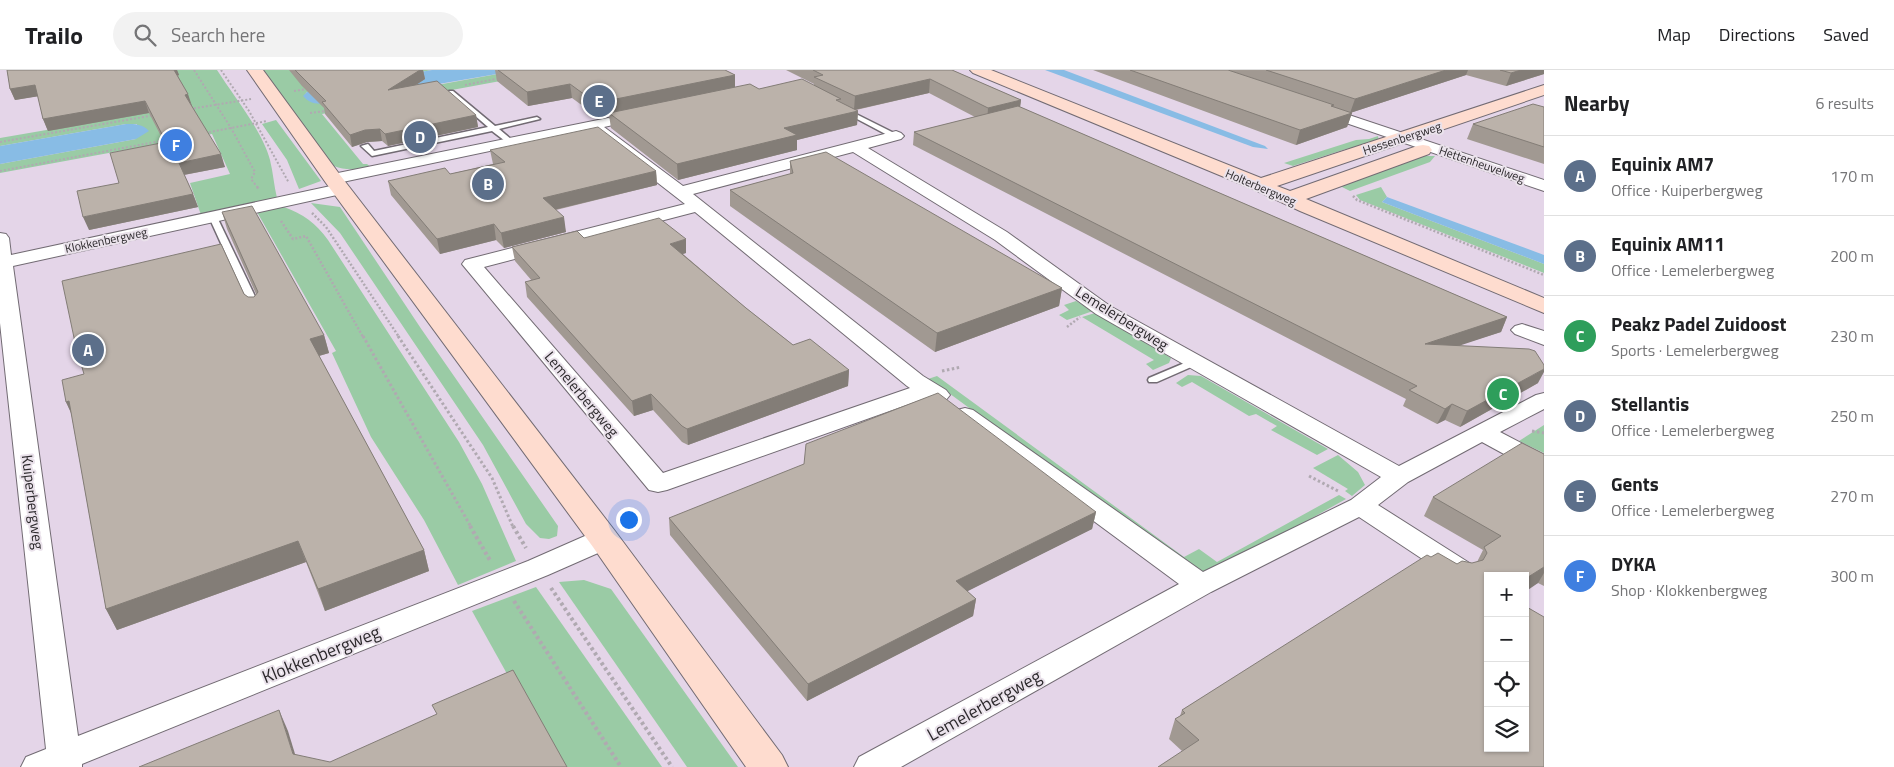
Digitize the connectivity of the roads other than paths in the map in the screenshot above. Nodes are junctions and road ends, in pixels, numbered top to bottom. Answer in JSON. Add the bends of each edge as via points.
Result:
{"nodes":[{"id":1,"x":255,"y":70,"type":"edge"},
{"id":2,"x":978,"y":70,"type":"edge"},
{"id":3,"x":1012,"y":70,"type":"edge"},
{"id":4,"x":1544,"y":90,"type":"edge"},
{"id":5,"x":451,"y":92,"type":"edge"},
{"id":6,"x":1544,"y":102,"type":"edge"},
{"id":7,"x":833,"y":104,"type":"edge"},
{"id":8,"x":1304,"y":104,"type":"edge"},
{"id":9,"x":537,"y":119,"type":"dead end"},
{"id":10,"x":620,"y":119,"type":"edge"},
{"id":11,"x":592,"y":125,"type":"junction"},
{"id":12,"x":493,"y":129,"type":"junction"},
{"id":13,"x":896,"y":136,"type":"joint"},
{"id":14,"x":1405,"y":138,"type":"junction"},
{"id":15,"x":509,"y":142,"type":"junction"},
{"id":16,"x":416,"y":145,"type":"junction"},
{"id":17,"x":365,"y":146,"type":"edge"},
{"id":18,"x":854,"y":146,"type":"junction"},
{"id":19,"x":1431,"y":146,"type":"junction"},
{"id":20,"x":430,"y":159,"type":"junction"},
{"id":21,"x":1279,"y":179,"type":"junction"},
{"id":22,"x":337,"y":184,"type":"junction"},
{"id":23,"x":1260,"y":185,"type":"junction"},
{"id":24,"x":1544,"y":186,"type":"edge"},
{"id":25,"x":680,"y":192,"type":"junction"},
{"id":26,"x":1300,"y":195,"type":"junction"},
{"id":27,"x":698,"y":206,"type":"junction"},
{"id":28,"x":213,"y":217,"type":"junction"},
{"id":29,"x":1,"y":255,"type":"edge"},
{"id":30,"x":1544,"y":286,"type":"edge"},
{"id":31,"x":1544,"y":306,"type":"edge"},
{"id":32,"x":257,"y":310,"type":"edge"},
{"id":33,"x":1522,"y":330,"type":"dead end"},
{"id":34,"x":1544,"y":339,"type":"edge"},
{"id":35,"x":1194,"y":362,"type":"junction"},
{"id":36,"x":1153,"y":380,"type":"dead end"},
{"id":37,"x":929,"y":389,"type":"junction"},
{"id":38,"x":1544,"y":400,"type":"edge"},
{"id":39,"x":1482,"y":434,"type":"junction"},
{"id":40,"x":1544,"y":465,"type":"edge"},
{"id":41,"x":1399,"y":476,"type":"junction"},
{"id":42,"x":1360,"y":506,"type":"junction"},
{"id":43,"x":604,"y":539,"type":"junction"},
{"id":44,"x":1461,"y":571,"type":"edge"},
{"id":45,"x":1201,"y":585,"type":"junction"},
{"id":46,"x":56,"y":764,"type":"edge"},
{"id":47,"x":882,"y":765,"type":"edge"},
{"id":48,"x":768,"y":767,"type":"edge"}],
"edges":[{"from":1,"to":22,"type":"main road"},
{"from":2,"to":23,"type":"main road","name":"Holterbergweg"},
{"from":3,"to":21,"type":"main road","name":"Holterbergweg"},
{"from":4,"to":14,"type":"main road","name":"Hessenbergweg"},
{"from":5,"to":12,"type":"lane"},
{"from":6,"to":19,"type":"main road","name":"Hessenbergweg","via":[[1444,137]]},
{"from":7,"to":13,"type":"lane"},
{"from":8,"to":14,"type":"street","name":"Hettenheuvelweg"},
{"from":9,"to":12,"type":"lane"},
{"from":10,"to":11,"type":"street"},
{"from":11,"to":15,"type":"street"},
{"from":11,"to":25,"type":"street"},
{"from":12,"to":15,"type":"lane"},
{"from":12,"to":16,"type":"lane"},
{"from":13,"to":18,"type":"street"},
{"from":14,"to":19,"type":"street","name":"Hettenheuvelweg"},
{"from":14,"to":21,"type":"main road","name":"Hessenbergweg"},
{"from":15,"to":20,"type":"street"},
{"from":16,"to":17,"type":"lane","via":[[372,154]]},
{"from":16,"to":20,"type":"lane"},
{"from":18,"to":25,"type":"street"},
{"from":18,"to":35,"type":"street","name":"Lemelerbergweg","via":[[1001,236],[1103,310]]},
{"from":19,"to":24,"type":"street","name":"Hettenheuvelweg"},
{"from":19,"to":26,"type":"main road","name":"Hessenbergweg"},
{"from":20,"to":22,"type":"street"},
{"from":21,"to":23,"type":"main road","name":"Hessenbergweg"},
{"from":21,"to":26,"type":"main road","name":"Holterbergweg"},
{"from":22,"to":28,"type":"street","name":"Klokkenbergweg","via":[[297,198]]},
{"from":22,"to":43,"type":"main road"},
{"from":23,"to":26,"type":"main road","name":"Holterbergweg"},
{"from":25,"to":27,"type":"street"},
{"from":26,"to":30,"type":"main road","name":"Holterbergweg"},
{"from":26,"to":31,"type":"main road","name":"Holterbergweg","via":[[1307,207]]},
{"from":27,"to":37,"type":"street"},
{"from":27,"to":37,"type":"street","name":"Lemelerbergweg","via":[[472,264],[658,484]]},
{"from":28,"to":29,"type":"street","name":"Klokkenbergweg"},
{"from":28,"to":32,"type":"lane"},
{"from":29,"to":46,"type":"street","name":"Kuiperbergweg"},
{"from":33,"to":34,"type":"street"},
{"from":35,"to":36,"type":"lane"},
{"from":35,"to":41,"type":"street","name":"Lemelerbergweg"},
{"from":37,"to":45,"type":"street"},
{"from":38,"to":39,"type":"street","name":"Lemelerbergweg"},
{"from":39,"to":40,"type":"street"},
{"from":39,"to":41,"type":"street","name":"Lemelerbergweg"},
{"from":41,"to":42,"type":"street","name":"Lemelerbergweg"},
{"from":42,"to":44,"type":"street"},
{"from":42,"to":45,"type":"street","name":"Lemelerbergweg"},
{"from":43,"to":46,"type":"street","name":"Klokkenbergweg"},
{"from":43,"to":48,"type":"main road"},
{"from":45,"to":47,"type":"street","name":"Lemelerbergweg"}]}
